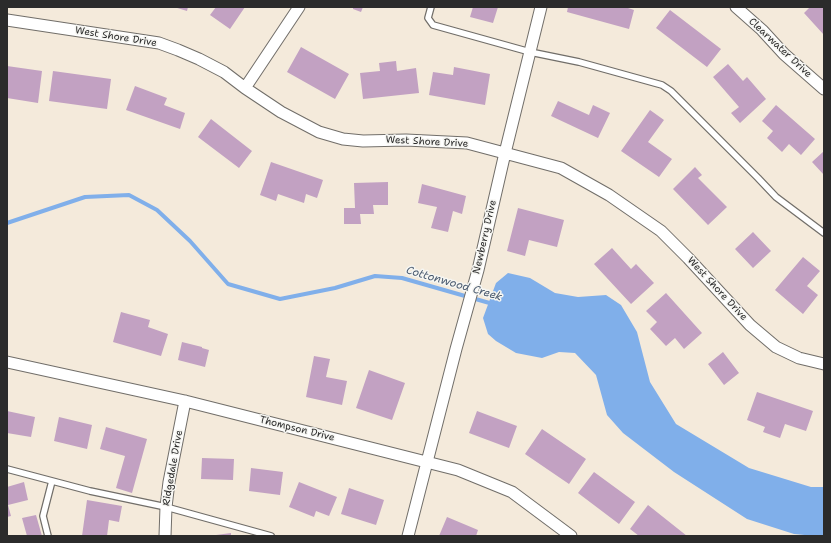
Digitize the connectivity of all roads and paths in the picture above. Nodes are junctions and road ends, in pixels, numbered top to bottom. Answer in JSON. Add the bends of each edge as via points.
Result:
{"nodes":[{"id":1,"x":299,"y":7,"type":"edge"},
{"id":2,"x":431,"y":7,"type":"edge"},
{"id":3,"x":541,"y":7,"type":"edge"},
{"id":4,"x":736,"y":7,"type":"edge"},
{"id":5,"x":7,"y":20,"type":"edge"},
{"id":6,"x":530,"y":52,"type":"junction"},
{"id":7,"x":245,"y":88,"type":"junction"},
{"id":8,"x":824,"y":89,"type":"edge"},
{"id":9,"x":505,"y":152,"type":"junction"},
{"id":10,"x":824,"y":233,"type":"edge"},
{"id":11,"x":7,"y":362,"type":"edge"},
{"id":12,"x":824,"y":364,"type":"edge"},
{"id":13,"x":185,"y":401,"type":"junction"},
{"id":14,"x":427,"y":462,"type":"junction"},
{"id":15,"x":7,"y":469,"type":"edge"},
{"id":16,"x":52,"y":481,"type":"junction"},
{"id":17,"x":166,"y":507,"type":"junction"},
{"id":18,"x":48,"y":536,"type":"edge"},
{"id":19,"x":165,"y":536,"type":"edge"},
{"id":20,"x":271,"y":536,"type":"edge"},
{"id":21,"x":408,"y":536,"type":"edge"},
{"id":22,"x":571,"y":536,"type":"edge"}],
"edges":[{"from":1,"to":7,"type":"street"},
{"from":2,"to":6,"type":"lane","via":[[428,18],[433,25]]},
{"from":3,"to":6,"type":"street","name":"Newberry Drive"},
{"from":4,"to":8,"type":"street","name":"Clearwater Drive"},
{"from":5,"to":7,"type":"street","name":"West Shore Drive","via":[[159,43],[224,72]]},
{"from":6,"to":9,"type":"street","name":"Newberry Drive"},
{"from":6,"to":10,"type":"lane","via":[[579,62],[662,85],[671,91],[776,197]]},
{"from":7,"to":9,"type":"street","name":"West Shore Drive","via":[[281,112],[319,132],[343,139],[467,143]]},
{"from":9,"to":12,"type":"street","name":"West Shore Drive","via":[[561,168],[609,195],[661,231],[750,325],[776,347],[799,358]]},
{"from":9,"to":14,"type":"street","name":"Newberry Drive","via":[[478,270]]},
{"from":11,"to":13,"type":"street","name":"Thompson Drive"},
{"from":13,"to":14,"type":"street","name":"Thompson Drive"},
{"from":13,"to":17,"type":"street","name":"Ridgedale Drive"},
{"from":14,"to":21,"type":"street","name":"Newberry Drive"},
{"from":14,"to":22,"type":"street","name":"Thompson Drive","via":[[458,470],[512,492]]},
{"from":15,"to":16,"type":"lane"},
{"from":16,"to":17,"type":"lane"},
{"from":16,"to":18,"type":"lane","via":[[43,516]]},
{"from":17,"to":19,"type":"street","name":"Ridgedale Drive"},
{"from":17,"to":20,"type":"lane"}]}
